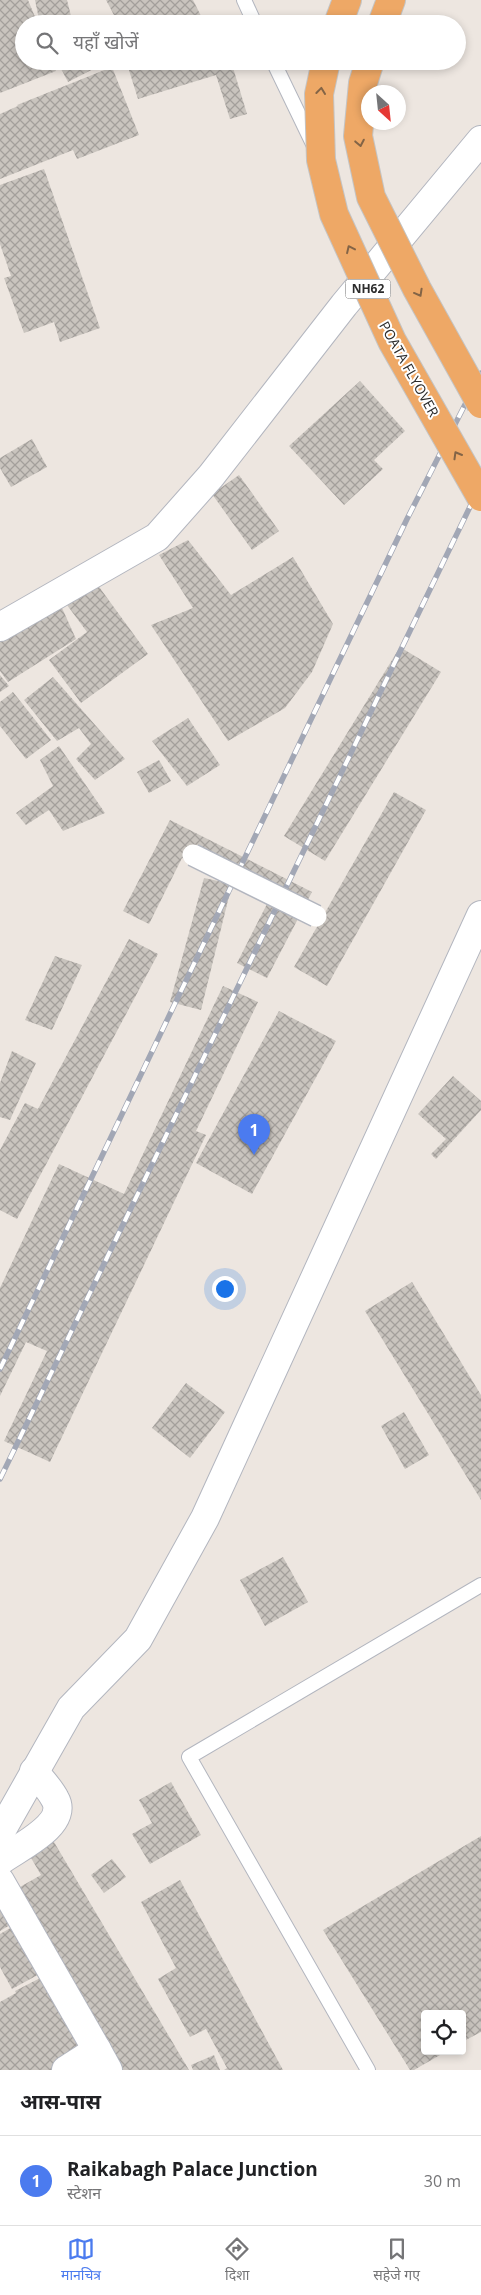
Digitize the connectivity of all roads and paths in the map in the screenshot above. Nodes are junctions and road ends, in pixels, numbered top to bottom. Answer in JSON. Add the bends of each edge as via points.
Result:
{"nodes":[{"id":1,"x":244,"y":0,"type":"edge"},
{"id":2,"x":347,"y":0,"type":"edge"},
{"id":3,"x":392,"y":0,"type":"edge"},
{"id":4,"x":251,"y":15,"type":"edge"},
{"id":5,"x":341,"y":15,"type":"edge"},
{"id":6,"x":386,"y":15,"type":"edge"},
{"id":7,"x":277,"y":70,"type":"edge"},
{"id":8,"x":324,"y":70,"type":"edge"},
{"id":9,"x":367,"y":70,"type":"edge"},
{"id":10,"x":481,"y":140,"type":"edge"},
{"id":11,"x":321,"y":160,"type":"junction"},
{"id":12,"x":481,"y":404,"type":"edge"},
{"id":13,"x":481,"y":497,"type":"edge"},
{"id":14,"x":0,"y":627,"type":"edge"},
{"id":15,"x":193,"y":854,"type":"dead end"},
{"id":16,"x":481,"y":915,"type":"edge"},
{"id":17,"x":316,"y":916,"type":"dead end"},
{"id":18,"x":481,"y":1585,"type":"edge"},
{"id":19,"x":34,"y":1771,"type":"junction"},
{"id":20,"x":0,"y":1833,"type":"edge"},
{"id":21,"x":0,"y":1861,"type":"edge"},
{"id":22,"x":0,"y":1880,"type":"edge"},
{"id":23,"x":103,"y":2060,"type":"edge"},
{"id":24,"x":66,"y":2070,"type":"edge"},
{"id":25,"x":368,"y":2070,"type":"edge"}],
"edges":[{"from":1,"to":4,"type":"lane"},
{"from":2,"to":5,"type":"highway"},
{"from":3,"to":6,"type":"highway"},
{"from":7,"to":11,"type":"lane"},
{"from":11,"to":8,"type":"highway","name":"POATA FLYOVER","number":"NH62","one_way":true,"bridge":true,"via":[[319,94]]},
{"from":9,"to":12,"type":"highway","number":"NH62","one_way":true,"bridge":true,"via":[[358,136],[371,197],[417,289]]},
{"from":10,"to":14,"type":"street","via":[[344,305],[211,476],[157,537]]},
{"from":13,"to":11,"type":"highway","name":"POATA FLYOVER","number":"NH62","one_way":true,"bridge":true,"via":[[392,341],[334,214]]},
{"from":15,"to":17,"type":"street","bridge":true},
{"from":16,"to":19,"type":"street","via":[[205,1518],[138,1639],[71,1708]]},
{"from":18,"to":25,"type":"lane","via":[[188,1757]]},
{"from":19,"to":20,"type":"street"},
{"from":19,"to":21,"type":"street","via":[[56,1800],[58,1808],[54,1819],[43,1833]]},
{"from":22,"to":23,"type":"street"},
{"from":23,"to":24,"type":"street"}]}
